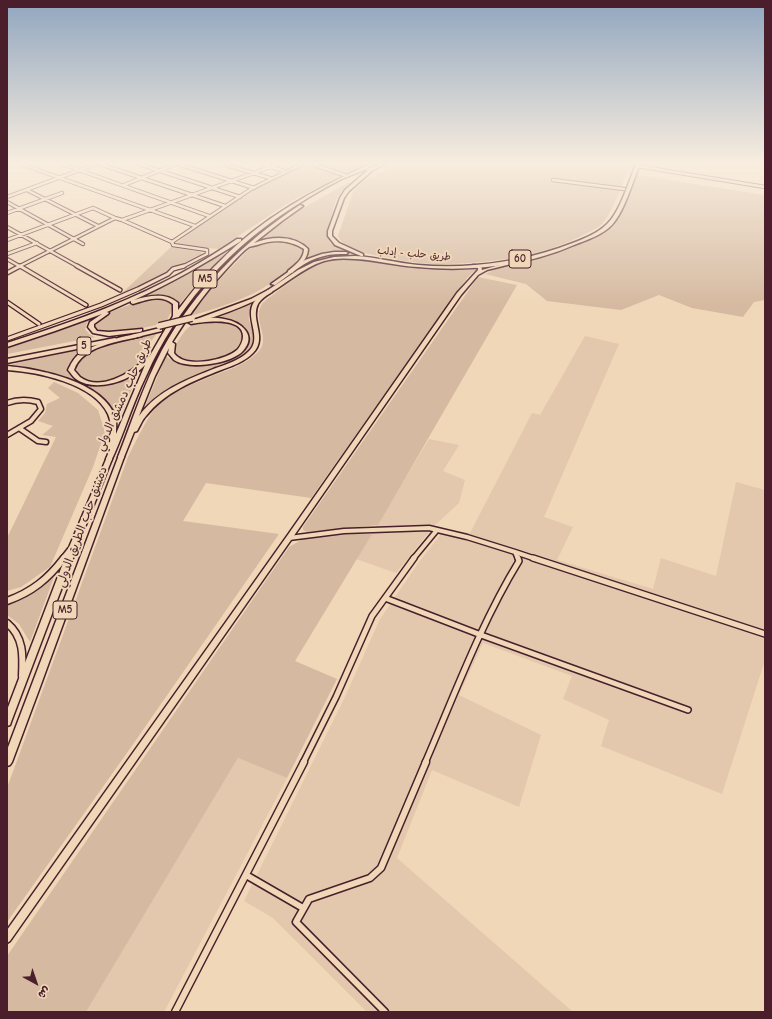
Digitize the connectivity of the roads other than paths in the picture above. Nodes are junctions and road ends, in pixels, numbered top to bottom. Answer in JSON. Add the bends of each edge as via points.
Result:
{"nodes":[{"id":1,"x":25,"y":212,"type":"edge"},
{"id":2,"x":69,"y":212,"type":"edge"},
{"id":3,"x":84,"y":212,"type":"edge"},
{"id":4,"x":101,"y":212,"type":"edge"},
{"id":5,"x":144,"y":212,"type":"edge"},
{"id":6,"x":152,"y":212,"type":"edge"},
{"id":7,"x":197,"y":212,"type":"edge"},
{"id":8,"x":216,"y":212,"type":"edge"},
{"id":9,"x":285,"y":212,"type":"edge"},
{"id":10,"x":292,"y":212,"type":"edge"},
{"id":11,"x":337,"y":212,"type":"edge"},
{"id":12,"x":613,"y":212,"type":"edge"},
{"id":13,"x":616,"y":212,"type":"edge"},
{"id":14,"x":75,"y":215,"type":"junction"},
{"id":15,"x":209,"y":216,"type":"junction"},
{"id":16,"x":115,"y":218,"type":"junction"},
{"id":17,"x":122,"y":220,"type":"junction"},
{"id":18,"x":48,"y":224,"type":"junction"},
{"id":19,"x":98,"y":226,"type":"junction"},
{"id":20,"x":194,"y":226,"type":"junction"},
{"id":21,"x":7,"y":227,"type":"edge"},
{"id":22,"x":260,"y":228,"type":"junction"},
{"id":23,"x":21,"y":234,"type":"junction"},
{"id":24,"x":74,"y":238,"type":"junction"},
{"id":25,"x":7,"y":240,"type":"edge"},
{"id":26,"x":172,"y":242,"type":"junction"},
{"id":27,"x":37,"y":243,"type":"junction"},
{"id":28,"x":83,"y":244,"type":"dead end"},
{"id":29,"x":246,"y":248,"type":"junction"},
{"id":30,"x":50,"y":251,"type":"junction"},
{"id":31,"x":7,"y":254,"type":"edge"},
{"id":32,"x":359,"y":256,"type":"junction"},
{"id":33,"x":528,"y":258,"type":"junction"},
{"id":34,"x":7,"y":259,"type":"edge"},
{"id":35,"x":19,"y":266,"type":"junction"},
{"id":36,"x":474,"y":266,"type":"junction"},
{"id":37,"x":7,"y":272,"type":"edge"},
{"id":38,"x":290,"y":272,"type":"junction"},
{"id":39,"x":474,"y":276,"type":"junction"},
{"id":40,"x":120,"y":290,"type":"dead end"},
{"id":41,"x":270,"y":291,"type":"junction"},
{"id":42,"x":7,"y":302,"type":"edge"},
{"id":43,"x":86,"y":305,"type":"dead end"},
{"id":44,"x":173,"y":319,"type":"junction"},
{"id":45,"x":191,"y":320,"type":"junction"},
{"id":46,"x":39,"y":324,"type":"dead end"},
{"id":47,"x":178,"y":330,"type":"junction"},
{"id":48,"x":140,"y":333,"type":"junction"},
{"id":49,"x":8,"y":343,"type":"edge"},
{"id":50,"x":157,"y":347,"type":"junction"},
{"id":51,"x":7,"y":357,"type":"edge"},
{"id":52,"x":7,"y":362,"type":"edge"},
{"id":53,"x":7,"y":368,"type":"edge"},
{"id":54,"x":7,"y":403,"type":"edge"},
{"id":55,"x":19,"y":428,"type":"junction"},
{"id":56,"x":7,"y":435,"type":"edge"},
{"id":57,"x":46,"y":442,"type":"dead end"},
{"id":58,"x":121,"y":457,"type":"junction"},
{"id":59,"x":109,"y":459,"type":"junction"},
{"id":60,"x":437,"y":530,"type":"junction"},
{"id":61,"x":289,"y":538,"type":"junction"},
{"id":62,"x":74,"y":545,"type":"junction"},
{"id":63,"x":515,"y":552,"type":"junction"},
{"id":64,"x":385,"y":598,"type":"junction"},
{"id":65,"x":7,"y":601,"type":"edge"},
{"id":66,"x":7,"y":623,"type":"edge"},
{"id":67,"x":765,"y":634,"type":"edge"},
{"id":68,"x":481,"y":635,"type":"junction"},
{"id":69,"x":21,"y":688,"type":"junction"},
{"id":70,"x":688,"y":710,"type":"dead end"},
{"id":71,"x":7,"y":722,"type":"edge"},
{"id":72,"x":7,"y":762,"type":"edge"},
{"id":73,"x":246,"y":874,"type":"junction"},
{"id":74,"x":303,"y":908,"type":"junction"},
{"id":75,"x":7,"y":938,"type":"edge"},
{"id":76,"x":174,"y":1012,"type":"edge"},
{"id":77,"x":386,"y":1012,"type":"edge"}],
"edges":[{"from":1,"to":18,"type":"street"},
{"from":2,"to":14,"type":"street"},
{"from":3,"to":14,"type":"street"},
{"from":4,"to":16,"type":"street"},
{"from":5,"to":17,"type":"street"},
{"from":6,"to":20,"type":"street"},
{"from":7,"to":15,"type":"street"},
{"from":8,"to":15,"type":"street"},
{"from":9,"to":22,"type":"highway","name":"طريق حلب دمشق الدولي","number":"M5"},
{"from":10,"to":29,"type":"highway","name":"طريق حلب دمشق الدولي","number":"M5"},
{"from":11,"to":32,"type":"highway","via":[[330,236],[337,244]]},
{"from":12,"to":32,"type":"highway","number":"60","via":[[609,221],[600,228],[559,247],[526,256],[450,265]]},
{"from":13,"to":33,"type":"highway","name":"طريق حلب - إدلب","number":"60","via":[[609,225],[576,243]]},
{"from":14,"to":18,"type":"street"},
{"from":14,"to":19,"type":"street"},
{"from":15,"to":20,"type":"street"},
{"from":16,"to":17,"type":"street"},
{"from":16,"to":19,"type":"street"},
{"from":17,"to":26,"type":"street"},
{"from":18,"to":23,"type":"street"},
{"from":18,"to":24,"type":"street"},
{"from":19,"to":24,"type":"street"},
{"from":20,"to":26,"type":"street"},
{"from":21,"to":23,"type":"street"},
{"from":22,"to":44,"type":"highway","name":"طريق حلب دمشق الدولي","number":"M5","via":[[209,274]]},
{"from":22,"to":49,"type":"highway","via":[[152,290],[71,323]]},
{"from":23,"to":25,"type":"street"},
{"from":23,"to":27,"type":"street"},
{"from":24,"to":28,"type":"street"},
{"from":24,"to":30,"type":"street"},
{"from":26,"to":49,"type":"street","via":[[173,245],[207,250],[207,254],[173,269],[138,289]]},
{"from":27,"to":30,"type":"street"},
{"from":27,"to":31,"type":"street"},
{"from":29,"to":38,"type":"highway","via":[[273,240],[301,244],[306,249],[306,254]]},
{"from":29,"to":47,"type":"highway","name":"طريق حلب دمشق الدولي","number":"M5","via":[[209,285],[187,313]]},
{"from":30,"to":35,"type":"street"},
{"from":30,"to":40,"type":"street"},
{"from":32,"to":36,"type":"highway","name":"طريق حلب - إدلب","number":"60","via":[[417,266]]},
{"from":32,"to":38,"type":"highway","number":"60","via":[[337,253],[322,255],[307,260]]},
{"from":32,"to":41,"type":"highway","number":"60","via":[[314,263]]},
{"from":33,"to":36,"type":"highway","name":"طريق حلب - إدلب","number":"60"},
{"from":33,"to":39,"type":"main road"},
{"from":34,"to":35,"type":"street"},
{"from":35,"to":37,"type":"street"},
{"from":35,"to":43,"type":"street"},
{"from":36,"to":39,"type":"main road","via":[[481,268]]},
{"from":38,"to":45,"type":"highway","number":"5","via":[[241,301]]},
{"from":39,"to":61,"type":"main road"},
{"from":41,"to":45,"type":"highway","number":"60","via":[[233,308]]},
{"from":41,"to":58,"type":"highway","via":[[257,302],[253,311],[257,343],[253,350],[233,364],[184,383],[156,401],[145,413]]},
{"from":42,"to":46,"type":"street"},
{"from":44,"to":48,"type":"highway","via":[[176,304],[170,299],[156,297],[137,300],[118,308],[98,318],[91,325],[94,332],[102,334]]},
{"from":44,"to":50,"type":"highway","name":"طريق حلب دمشق الدولي","number":"M5"},
{"from":45,"to":47,"type":"highway","via":[[215,319],[237,325],[247,336],[244,345],[237,353],[210,363],[184,362],[176,359],[170,349]]},
{"from":45,"to":48,"type":"highway","number":"5"},
{"from":47,"to":58,"type":"highway","name":"طريق حلب دمشق الدولي","number":"M5","via":[[146,392]]},
{"from":48,"to":50,"type":"highway","via":[[84,353],[73,363],[73,374],[80,380],[93,383],[105,383],[122,378],[142,367]]},
{"from":48,"to":51,"type":"highway","number":"5"},
{"from":48,"to":52,"type":"highway","number":"5"},
{"from":50,"to":59,"type":"highway","name":"طريق حلب دمشق الدولي","number":"M5"},
{"from":53,"to":59,"type":"highway","via":[[40,372],[58,378],[87,390],[102,401],[111,414],[113,423]]},
{"from":54,"to":55,"type":"street","via":[[25,399],[38,402],[40,405],[37,417]]},
{"from":55,"to":56,"type":"street"},
{"from":55,"to":57,"type":"street","via":[[38,441]]},
{"from":58,"to":72,"type":"highway","name":"دمشق حلب الطريق الدولي","number":"M5"},
{"from":59,"to":62,"type":"highway","name":"طريق حلب دمشق الدولي","number":"M5"},
{"from":60,"to":61,"type":"street","via":[[430,528],[344,531]]},
{"from":60,"to":63,"type":"street"},
{"from":60,"to":64,"type":"street"},
{"from":61,"to":75,"type":"main road"},
{"from":62,"to":65,"type":"street","via":[[50,577],[36,588]]},
{"from":62,"to":69,"type":"highway","name":"طريق حلب دمشق الدولي","number":"M5"},
{"from":63,"to":67,"type":"street"},
{"from":63,"to":68,"type":"street","via":[[519,562],[506,582]]},
{"from":64,"to":68,"type":"street"},
{"from":64,"to":73,"type":"street","via":[[372,616],[336,697]]},
{"from":66,"to":69,"type":"street","via":[[13,626],[22,641]]},
{"from":68,"to":70,"type":"street"},
{"from":68,"to":74,"type":"street","via":[[381,868],[370,878],[309,899]]},
{"from":69,"to":71,"type":"highway","name":"طريق حلب دمشق الدولي","number":"M5"},
{"from":73,"to":74,"type":"street"},
{"from":73,"to":76,"type":"street"},
{"from":74,"to":77,"type":"street","via":[[296,922]]}]}
